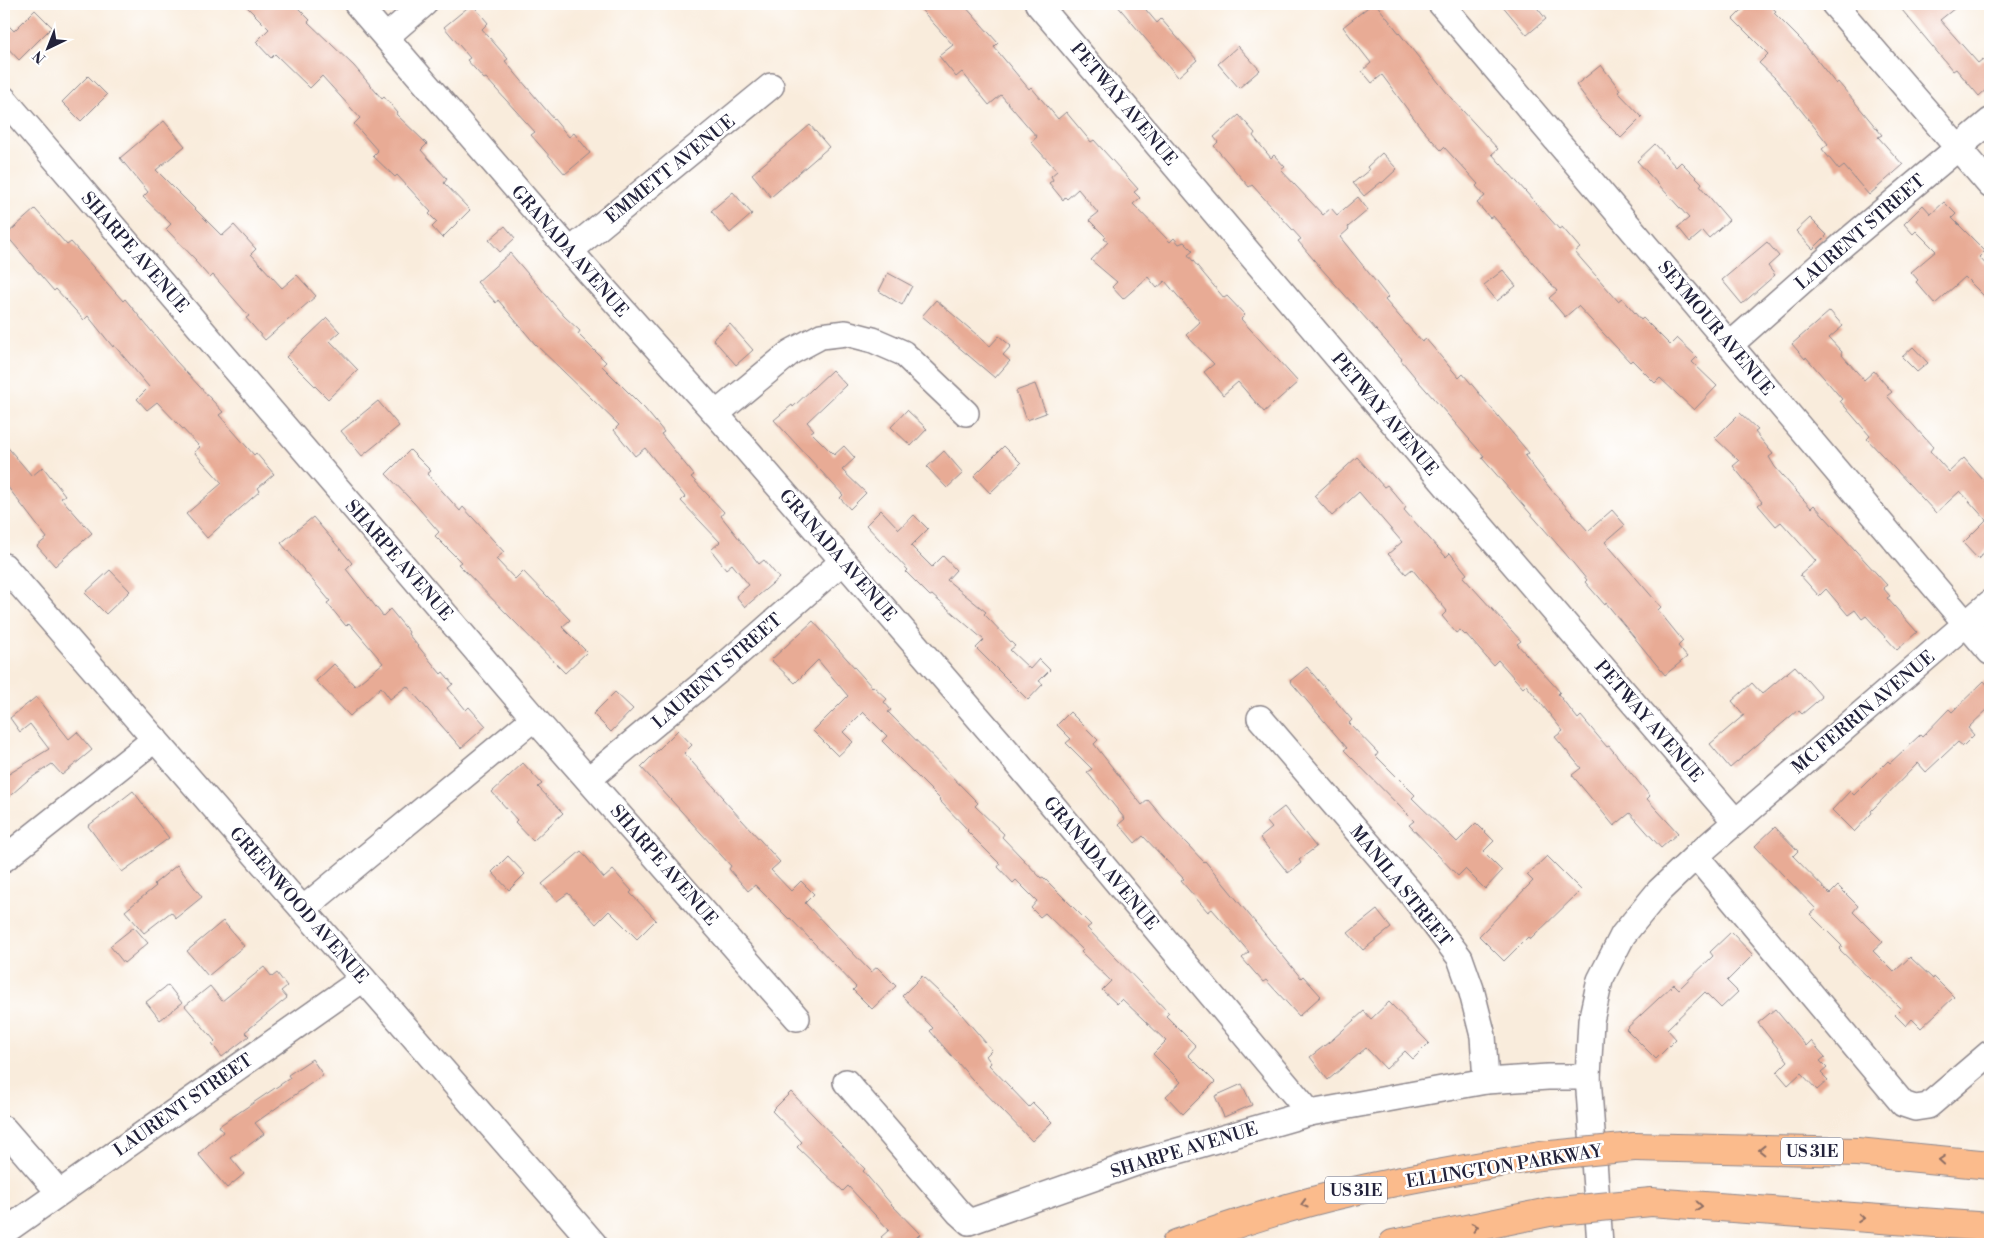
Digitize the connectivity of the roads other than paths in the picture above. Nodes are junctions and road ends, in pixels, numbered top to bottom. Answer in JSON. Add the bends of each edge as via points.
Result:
{"nodes":[{"id":1,"x":357,"y":4,"type":"edge"},
{"id":2,"x":424,"y":4,"type":"edge"},
{"id":3,"x":1038,"y":4,"type":"edge"},
{"id":4,"x":1441,"y":4,"type":"edge"},
{"id":5,"x":1834,"y":4,"type":"edge"},
{"id":6,"x":386,"y":37,"type":"junction"},
{"id":7,"x":771,"y":86,"type":"dead end"},
{"id":8,"x":4,"y":99,"type":"edge"},
{"id":9,"x":1990,"y":121,"type":"edge"},
{"id":10,"x":1959,"y":148,"type":"junction"},
{"id":11,"x":1990,"y":185,"type":"edge"},
{"id":12,"x":570,"y":251,"type":"junction"},
{"id":13,"x":1730,"y":345,"type":"junction"},
{"id":14,"x":716,"y":414,"type":"junction"},
{"id":15,"x":966,"y":414,"type":"dead end"},
{"id":16,"x":843,"y":561,"type":"junction"},
{"id":17,"x":4,"y":566,"type":"edge"},
{"id":18,"x":1990,"y":604,"type":"edge"},
{"id":19,"x":1966,"y":624,"type":"junction"},
{"id":20,"x":1990,"y":652,"type":"edge"},
{"id":21,"x":534,"y":718,"type":"junction"},
{"id":22,"x":1260,"y":718,"type":"dead end"},
{"id":23,"x":155,"y":739,"type":"junction"},
{"id":24,"x":589,"y":778,"type":"junction"},
{"id":25,"x":1735,"y":821,"type":"junction"},
{"id":26,"x":1696,"y":856,"type":"junction"},
{"id":27,"x":4,"y":859,"type":"edge"},
{"id":28,"x":303,"y":909,"type":"junction"},
{"id":29,"x":363,"y":979,"type":"junction"},
{"id":30,"x":797,"y":1018,"type":"dead end"},
{"id":31,"x":1990,"y":1053,"type":"edge"},
{"id":32,"x":1588,"y":1077,"type":"junction"},
{"id":33,"x":1486,"y":1081,"type":"junction"},
{"id":34,"x":846,"y":1082,"type":"dead end"},
{"id":35,"x":1310,"y":1113,"type":"junction"},
{"id":36,"x":4,"y":1129,"type":"edge"},
{"id":37,"x":1990,"y":1165,"type":"edge"},
{"id":38,"x":59,"y":1192,"type":"junction"},
{"id":39,"x":1990,"y":1227,"type":"edge"},
{"id":40,"x":4,"y":1232,"type":"edge"},
{"id":41,"x":590,"y":1243,"type":"edge"},
{"id":42,"x":1176,"y":1244,"type":"edge"},
{"id":43,"x":1393,"y":1244,"type":"edge"},
{"id":44,"x":1600,"y":1244,"type":"edge"}],
"edges":[{"from":1,"to":6,"type":"street","name":"GRANADA AVENUE"},
{"from":2,"to":6,"type":"street"},
{"from":3,"to":25,"type":"street","name":"PETWAY AVENUE"},
{"from":4,"to":13,"type":"street","name":"SEYMOUR AVENUE"},
{"from":5,"to":10,"type":"street"},
{"from":6,"to":12,"type":"street","name":"GRANADA AVENUE"},
{"from":7,"to":12,"type":"street","name":"EMMETT AVENUE"},
{"from":8,"to":21,"type":"street","name":"SHARPE AVENUE"},
{"from":9,"to":10,"type":"street","name":"LAURENT STREET"},
{"from":10,"to":11,"type":"street"},
{"from":10,"to":13,"type":"street","name":"LAURENT STREET"},
{"from":12,"to":14,"type":"street","name":"GRANADA AVENUE"},
{"from":13,"to":19,"type":"street","name":"SEYMOUR AVENUE"},
{"from":14,"to":15,"type":"street","via":[[791,352],[821,336],[846,333],[904,353]]},
{"from":14,"to":16,"type":"street","name":"GRANADA AVENUE"},
{"from":16,"to":24,"type":"street","name":"LAURENT STREET","via":[[717,672]]},
{"from":16,"to":35,"type":"street","name":"GRANADA AVENUE","via":[[1008,752]]},
{"from":17,"to":23,"type":"street","name":"GREENWOOD AVENUE"},
{"from":18,"to":19,"type":"street","name":"MC FERRIN AVENUE"},
{"from":19,"to":20,"type":"street","name":"SEYMOUR AVENUE"},
{"from":19,"to":25,"type":"street","name":"MC FERRIN AVENUE"},
{"from":21,"to":24,"type":"street","name":"SHARPE AVENUE"},
{"from":21,"to":28,"type":"street"},
{"from":22,"to":33,"type":"street","name":"MANILA STREET","via":[[1409,891],[1460,958],[1483,1036]]},
{"from":23,"to":27,"type":"street"},
{"from":23,"to":28,"type":"street","name":"GREENWOOD AVENUE"},
{"from":24,"to":30,"type":"street","name":"SHARPE AVENUE"},
{"from":25,"to":26,"type":"street","name":"MC FERRIN AVENUE"},
{"from":26,"to":31,"type":"street","via":[[1903,1104],[1915,1108],[1928,1106]]},
{"from":26,"to":32,"type":"street","name":"MC FERRIN AVENUE","via":[[1659,891],[1624,935],[1600,980],[1591,1021]]},
{"from":28,"to":29,"type":"street","name":"GREENWOOD AVENUE"},
{"from":29,"to":38,"type":"street","name":"LAURENT STREET"},
{"from":29,"to":41,"type":"street","name":"GREENWOOD AVENUE"},
{"from":32,"to":33,"type":"street","name":"SHARPE AVENUE"},
{"from":32,"to":44,"type":"street","name":"MC FERRIN AVENUE"},
{"from":33,"to":35,"type":"street","name":"SHARPE AVENUE"},
{"from":34,"to":35,"type":"street","name":"SHARPE AVENUE","via":[[968,1222],[1136,1162]]},
{"from":36,"to":38,"type":"street"},
{"from":37,"to":42,"type":"highway","name":"ELLINGTON PARKWAY","number":"US 31E","one_way":true,"bridge":true,"via":[[1857,1152],[1634,1147],[1540,1156],[1349,1192],[1237,1223]]},
{"from":38,"to":40,"type":"street","name":"LAURENT STREET"},
{"from":43,"to":39,"type":"highway","one_way":true,"bridge":true,"via":[[1549,1212],[1651,1202]]}]}
